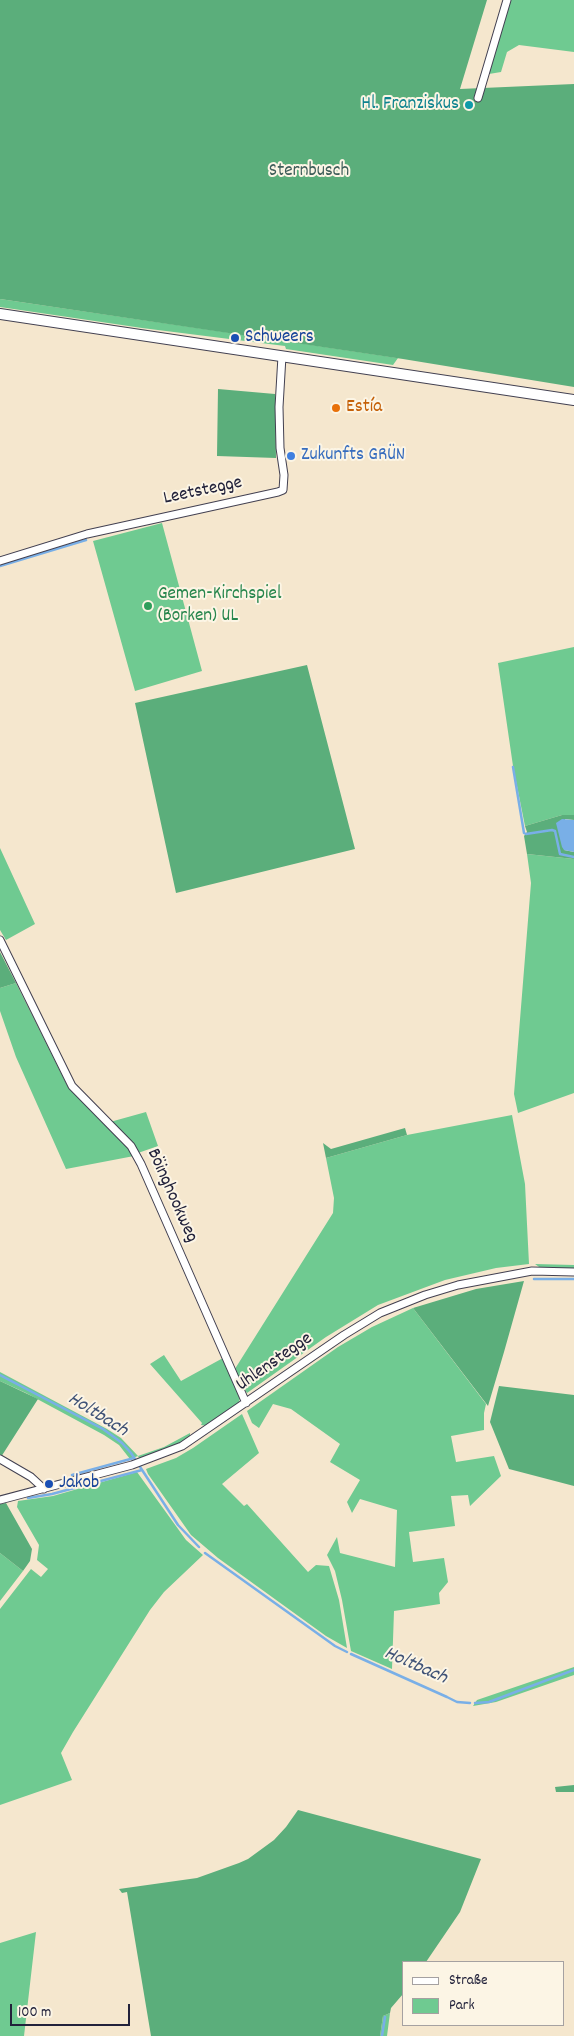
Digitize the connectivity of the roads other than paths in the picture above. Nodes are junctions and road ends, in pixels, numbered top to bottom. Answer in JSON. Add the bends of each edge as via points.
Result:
{"nodes":[{"id":1,"x":507,"y":0,"type":"edge"},
{"id":2,"x":478,"y":98,"type":"dead end"},
{"id":3,"x":0,"y":314,"type":"edge"},
{"id":4,"x":282,"y":356,"type":"junction"},
{"id":5,"x":574,"y":400,"type":"edge"},
{"id":6,"x":0,"y":561,"type":"edge"},
{"id":7,"x":0,"y":940,"type":"edge"},
{"id":8,"x":574,"y":1272,"type":"edge"},
{"id":9,"x":246,"y":1403,"type":"junction"},
{"id":10,"x":0,"y":1459,"type":"edge"},
{"id":11,"x":44,"y":1489,"type":"junction"},
{"id":12,"x":0,"y":1500,"type":"edge"}],
"edges":[{"from":1,"to":2,"type":"street"},
{"from":3,"to":4,"type":"main road"},
{"from":4,"to":5,"type":"main road"},
{"from":4,"to":6,"type":"street","name":"Leetstegge","via":[[279,407],[283,490],[87,534]]},
{"from":7,"to":9,"type":"street","name":"Böinghookweg","via":[[72,1086],[131,1146],[141,1164]]},
{"from":8,"to":9,"type":"street","name":"Uhlenstegge","via":[[532,1271],[458,1285],[425,1295],[365,1322]]},
{"from":9,"to":11,"type":"street","name":"Uhlenstegge","via":[[182,1446],[142,1462]]},
{"from":10,"to":11,"type":"street","via":[[31,1477]]},
{"from":11,"to":12,"type":"street","name":"Uhlenstegge"}]}
